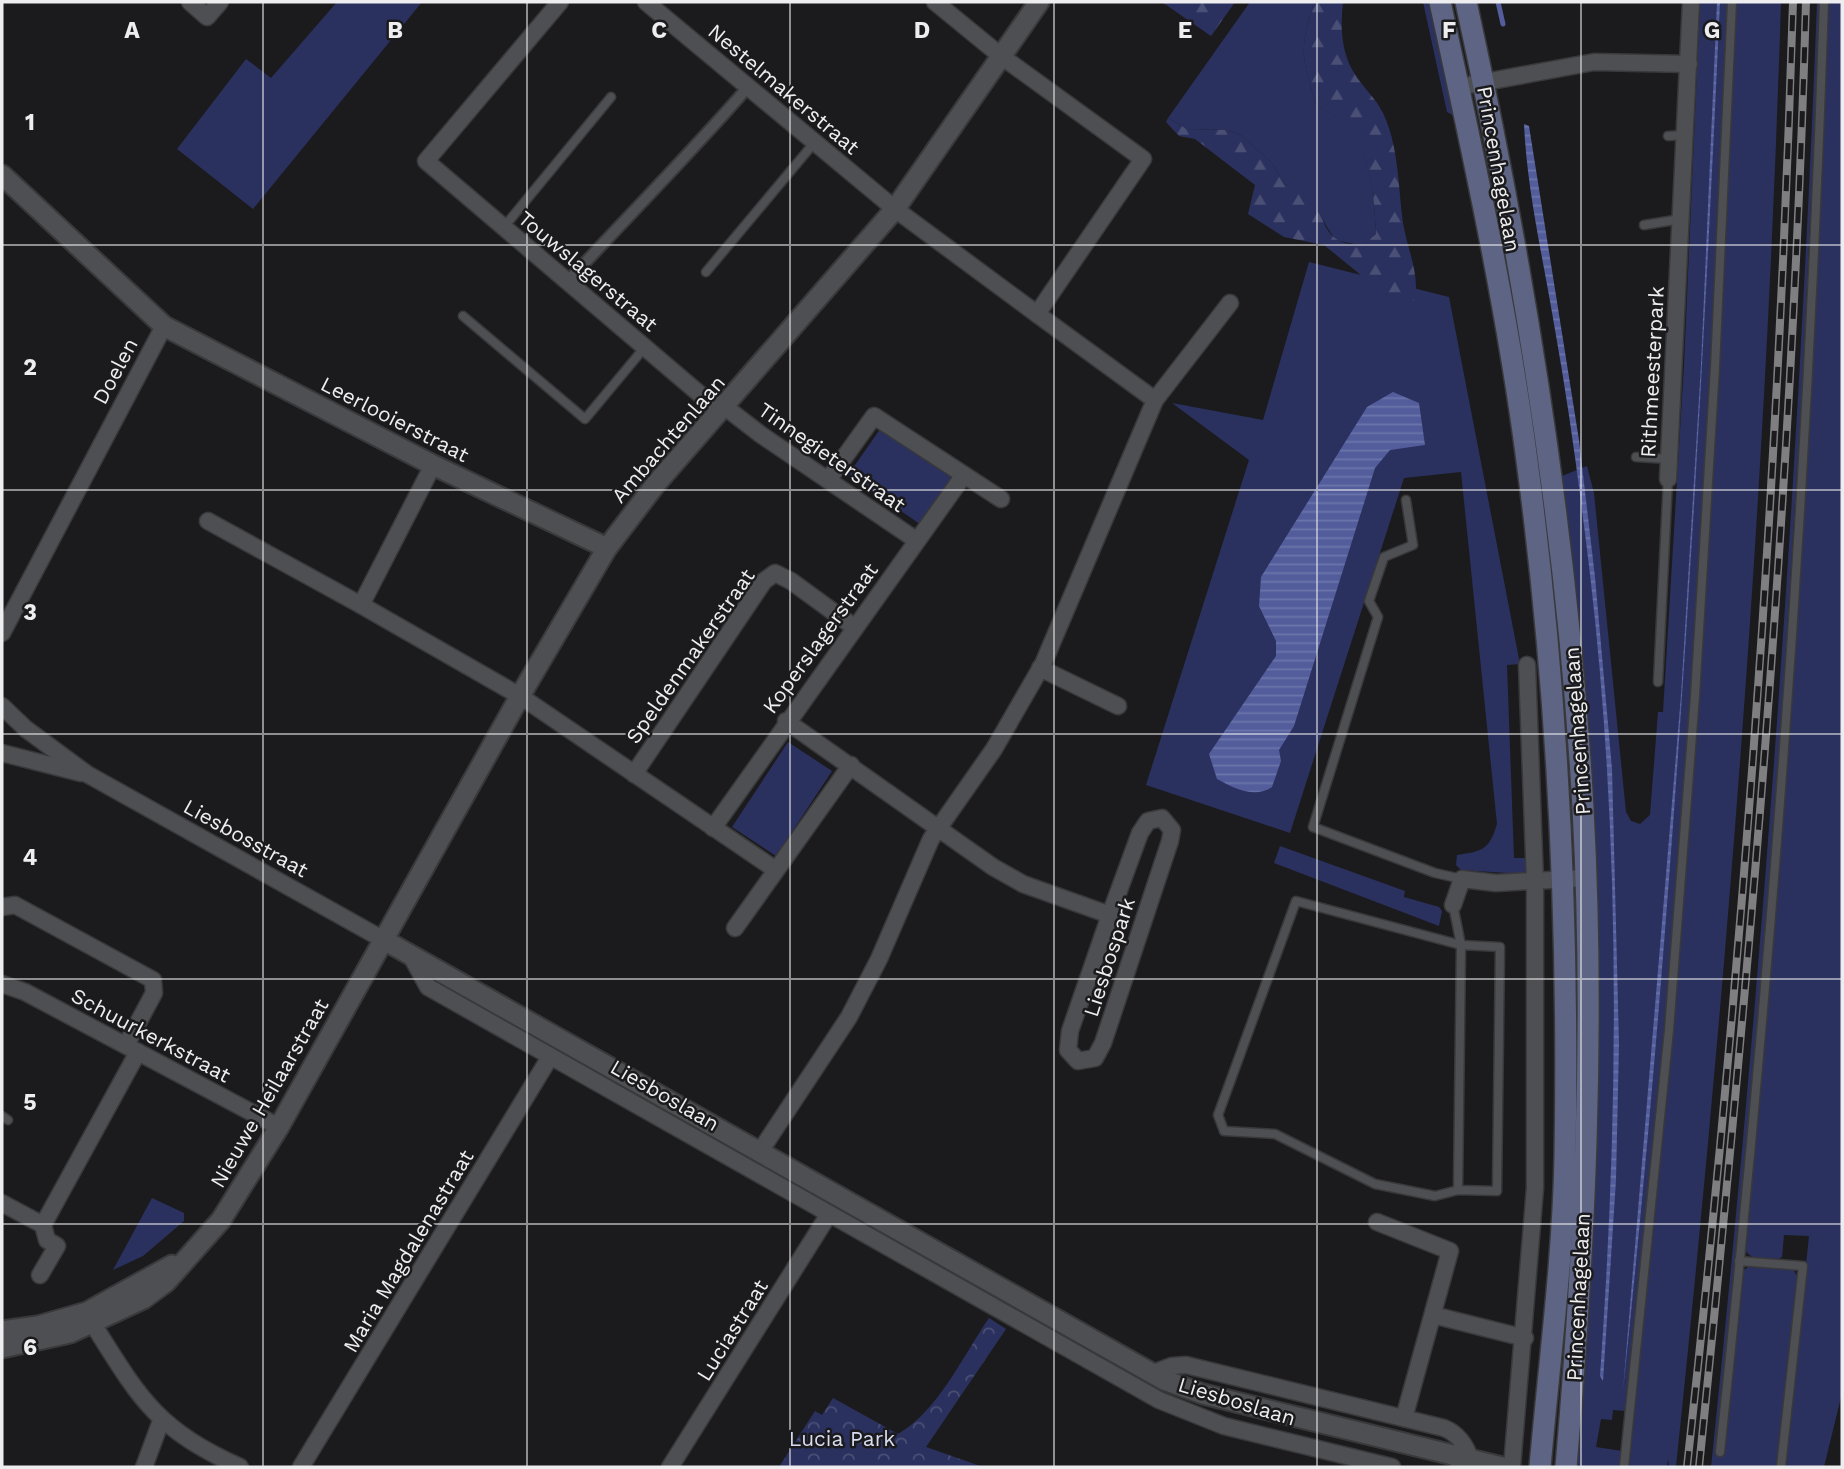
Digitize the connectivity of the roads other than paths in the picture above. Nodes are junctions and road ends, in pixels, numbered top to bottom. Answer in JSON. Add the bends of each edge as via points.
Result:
{"nodes":[{"id":1,"x":190,"y":2,"type":"edge"},
{"id":2,"x":220,"y":2,"type":"edge"},
{"id":3,"x":560,"y":2,"type":"edge"},
{"id":4,"x":646,"y":2,"type":"edge"},
{"id":5,"x":936,"y":2,"type":"edge"},
{"id":6,"x":1039,"y":2,"type":"edge"},
{"id":7,"x":1440,"y":2,"type":"edge"},
{"id":8,"x":1466,"y":2,"type":"edge"},
{"id":9,"x":1691,"y":2,"type":"edge"},
{"id":10,"x":1732,"y":2,"type":"edge"},
{"id":11,"x":1824,"y":2,"type":"edge"},
{"id":12,"x":1001,"y":56,"type":"junction"},
{"id":13,"x":1689,"y":64,"type":"junction"},
{"id":14,"x":1484,"y":82,"type":"junction"},
{"id":15,"x":748,"y":87,"type":"junction"},
{"id":16,"x":1458,"y":87,"type":"junction"},
{"id":17,"x":611,"y":97,"type":"dead end"},
{"id":18,"x":1685,"y":135,"type":"junction"},
{"id":19,"x":1668,"y":136,"type":"dead end"},
{"id":20,"x":814,"y":142,"type":"junction"},
{"id":21,"x":2,"y":175,"type":"edge"},
{"id":22,"x":895,"y":209,"type":"junction"},
{"id":23,"x":1681,"y":219,"type":"junction"},
{"id":24,"x":1644,"y":225,"type":"dead end"},
{"id":25,"x":504,"y":227,"type":"junction"},
{"id":26,"x":706,"y":272,"type":"dead end"},
{"id":27,"x":568,"y":281,"type":"junction"},
{"id":28,"x":1230,"y":303,"type":"dead end"},
{"id":29,"x":1037,"y":314,"type":"junction"},
{"id":30,"x":464,"y":316,"type":"dead end"},
{"id":31,"x":164,"y":326,"type":"junction"},
{"id":32,"x":645,"y":347,"type":"junction"},
{"id":33,"x":1155,"y":400,"type":"junction"},
{"id":34,"x":725,"y":407,"type":"junction"},
{"id":35,"x":1636,"y":457,"type":"dead end"},
{"id":36,"x":1669,"y":459,"type":"junction"},
{"id":37,"x":433,"y":465,"type":"junction"},
{"id":38,"x":964,"y":475,"type":"junction"},
{"id":39,"x":1668,"y":479,"type":"joint"},
{"id":40,"x":828,"y":481,"type":"junction"},
{"id":41,"x":1001,"y":499,"type":"dead end"},
{"id":42,"x":1406,"y":500,"type":"dead end"},
{"id":43,"x":208,"y":521,"type":"dead end"},
{"id":44,"x":916,"y":540,"type":"junction"},
{"id":45,"x":607,"y":548,"type":"junction"},
{"id":46,"x":361,"y":605,"type":"junction"},
{"id":47,"x":854,"y":627,"type":"junction"},
{"id":48,"x":2,"y":633,"type":"edge"},
{"id":49,"x":1527,"y":664,"type":"dead end"},
{"id":50,"x":1040,"y":668,"type":"junction"},
{"id":51,"x":1658,"y":682,"type":"dead end"},
{"id":52,"x":520,"y":696,"type":"junction"},
{"id":53,"x":2,"y":706,"type":"edge"},
{"id":54,"x":1118,"y":706,"type":"dead end"},
{"id":55,"x":786,"y":721,"type":"junction"},
{"id":56,"x":2,"y":753,"type":"edge"},
{"id":57,"x":851,"y":765,"type":"junction"},
{"id":58,"x":87,"y":774,"type":"junction"},
{"id":59,"x":634,"y":774,"type":"junction"},
{"id":60,"x":713,"y":828,"type":"junction"},
{"id":61,"x":939,"y":829,"type":"junction"},
{"id":62,"x":776,"y":870,"type":"junction"},
{"id":63,"x":1585,"y":878,"type":"junction"},
{"id":64,"x":1462,"y":879,"type":"junction"},
{"id":65,"x":1562,"y":879,"type":"junction"},
{"id":66,"x":1535,"y":882,"type":"junction"},
{"id":67,"x":1453,"y":905,"type":"joint"},
{"id":68,"x":2,"y":906,"type":"edge"},
{"id":69,"x":1110,"y":915,"type":"junction"},
{"id":70,"x":735,"y":928,"type":"dead end"},
{"id":71,"x":384,"y":940,"type":"junction"},
{"id":72,"x":1461,"y":944,"type":"junction"},
{"id":73,"x":411,"y":956,"type":"junction"},
{"id":74,"x":2,"y":984,"type":"edge"},
{"id":75,"x":132,"y":1049,"type":"junction"},
{"id":76,"x":550,"y":1056,"type":"junction"},
{"id":77,"x":279,"y":1127,"type":"junction"},
{"id":78,"x":759,"y":1153,"type":"junction"},
{"id":79,"x":1458,"y":1190,"type":"junction"},
{"id":80,"x":2,"y":1203,"type":"edge"},
{"id":81,"x":829,"y":1214,"type":"junction"},
{"id":82,"x":1377,"y":1222,"type":"dead end"},
{"id":83,"x":43,"y":1225,"type":"junction"},
{"id":84,"x":916,"y":1252,"type":"junction"},
{"id":85,"x":1739,"y":1261,"type":"junction"},
{"id":86,"x":40,"y":1275,"type":"dead end"},
{"id":87,"x":1009,"y":1305,"type":"junction"},
{"id":88,"x":1433,"y":1315,"type":"junction"},
{"id":89,"x":90,"y":1318,"type":"junction"},
{"id":90,"x":2,"y":1331,"type":"edge"},
{"id":91,"x":1525,"y":1338,"type":"junction"},
{"id":92,"x":2,"y":1348,"type":"edge"},
{"id":93,"x":1151,"y":1374,"type":"junction"},
{"id":94,"x":1404,"y":1418,"type":"junction"},
{"id":95,"x":161,"y":1421,"type":"junction"},
{"id":96,"x":1720,"y":1452,"type":"dead end"},
{"id":97,"x":1464,"y":1463,"type":"edge"},
{"id":98,"x":144,"y":1467,"type":"edge"},
{"id":99,"x":240,"y":1467,"type":"edge"},
{"id":100,"x":301,"y":1467,"type":"edge"},
{"id":101,"x":670,"y":1467,"type":"edge"},
{"id":102,"x":1391,"y":1467,"type":"edge"},
{"id":103,"x":1502,"y":1467,"type":"edge"},
{"id":104,"x":1512,"y":1467,"type":"edge"},
{"id":105,"x":1540,"y":1467,"type":"edge"},
{"id":106,"x":1566,"y":1467,"type":"edge"},
{"id":107,"x":1624,"y":1467,"type":"edge"},
{"id":108,"x":1781,"y":1467,"type":"edge"}],
"edges":[{"from":1,"to":2,"type":"street","via":[[208,17]]},
{"from":3,"to":25,"type":"street","name":"Touwslagerstraat","via":[[426,161]]},
{"from":4,"to":15,"type":"street","name":"Nestelmakerstraat"},
{"from":5,"to":12,"type":"street"},
{"from":6,"to":12,"type":"street","name":"Ambachtenlaan"},
{"from":7,"to":16,"type":"main road","name":"Princenhagelaan"},
{"from":8,"to":14,"type":"main road","name":"Princenhagelaan"},
{"from":9,"to":13,"type":"street","name":"Rithmeesterpark"},
{"from":10,"to":107,"type":"lane","via":[[1695,696],[1669,1030]]},
{"from":11,"to":85,"type":"lane","via":[[1787,709]]},
{"from":12,"to":22,"type":"street","name":"Ambachtenlaan"},
{"from":12,"to":29,"type":"street","via":[[1143,159]]},
{"from":13,"to":14,"type":"street","via":[[1594,62]]},
{"from":13,"to":18,"type":"street","name":"Rithmeesterpark"},
{"from":14,"to":16,"type":"street"},
{"from":14,"to":63,"type":"main road","name":"Princenhagelaan","via":[[1552,479],[1570,632]]},
{"from":15,"to":20,"type":"street","name":"Nestelmakerstraat"},
{"from":15,"to":27,"type":"street"},
{"from":16,"to":65,"type":"main road","name":"Princenhagelaan","via":[[1528,462],[1546,634]]},
{"from":17,"to":25,"type":"lane"},
{"from":18,"to":19,"type":"lane"},
{"from":18,"to":23,"type":"street","name":"Rithmeesterpark"},
{"from":20,"to":22,"type":"street","name":"Nestelmakerstraat"},
{"from":20,"to":26,"type":"lane"},
{"from":21,"to":31,"type":"street","name":"Doelen"},
{"from":22,"to":29,"type":"street","name":"Nestelmakerstraat"},
{"from":22,"to":34,"type":"street","name":"Ambachtenlaan"},
{"from":23,"to":24,"type":"lane"},
{"from":23,"to":36,"type":"street","name":"Rithmeesterpark"},
{"from":25,"to":27,"type":"street","name":"Touwslagerstraat"},
{"from":27,"to":32,"type":"street","name":"Touwslagerstraat"},
{"from":28,"to":33,"type":"street"},
{"from":29,"to":33,"type":"street","name":"Nestelmakerstraat"},
{"from":30,"to":32,"type":"lane","via":[[584,419]]},
{"from":31,"to":37,"type":"street","name":"Leerlooierstraat"},
{"from":31,"to":48,"type":"street","name":"Doelen"},
{"from":32,"to":34,"type":"street","name":"Touwslagerstraat","via":[[702,396]]},
{"from":33,"to":50,"type":"street"},
{"from":34,"to":40,"type":"street","name":"Tinnegieterstraat"},
{"from":34,"to":45,"type":"street","name":"Ambachtenlaan"},
{"from":35,"to":36,"type":"lane"},
{"from":36,"to":39,"type":"street","name":"Rithmeesterpark"},
{"from":37,"to":45,"type":"street","name":"Leerlooierstraat"},
{"from":37,"to":46,"type":"street"},
{"from":38,"to":40,"type":"street","via":[[874,416]]},
{"from":38,"to":41,"type":"street"},
{"from":38,"to":44,"type":"street","name":"Koperslagerstraat"},
{"from":39,"to":51,"type":"lane","name":"Rithmeesterpark"},
{"from":40,"to":44,"type":"street","name":"Tinnegieterstraat"},
{"from":42,"to":64,"type":"lane","via":[[1413,545],[1384,557],[1369,601],[1378,617],[1312,827]]},
{"from":43,"to":46,"type":"street","name":"Speldenmakerstraat"},
{"from":44,"to":47,"type":"street","name":"Koperslagerstraat"},
{"from":45,"to":52,"type":"street","name":"Ambachtenlaan"},
{"from":46,"to":52,"type":"street","name":"Speldenmakerstraat"},
{"from":47,"to":55,"type":"street","name":"Koperslagerstraat"},
{"from":47,"to":59,"type":"street","name":"Speldenmakerstraat","via":[[775,573],[764,581]]},
{"from":49,"to":66,"type":"street"},
{"from":50,"to":54,"type":"street"},
{"from":50,"to":61,"type":"street","via":[[994,749]]},
{"from":52,"to":59,"type":"street","name":"Speldenmakerstraat"},
{"from":52,"to":71,"type":"street","name":"Ambachtenlaan"},
{"from":53,"to":58,"type":"street","name":"Liesbosstraat"},
{"from":55,"to":57,"type":"street","name":"Liesbospark"},
{"from":55,"to":60,"type":"street","name":"Koperslagerstraat"},
{"from":56,"to":58,"type":"street","name":"Liesbosstraat"},
{"from":57,"to":61,"type":"street","name":"Liesbospark"},
{"from":57,"to":62,"type":"street"},
{"from":58,"to":71,"type":"street","name":"Liesbosstraat"},
{"from":59,"to":60,"type":"street","name":"Speldenmakerstraat"},
{"from":60,"to":62,"type":"street","name":"Speldenmakerstraat"},
{"from":61,"to":69,"type":"street","name":"Liesbospark","via":[[1023,884]]},
{"from":61,"to":78,"type":"street","via":[[930,839],[849,1017]]},
{"from":62,"to":70,"type":"street"},
{"from":63,"to":65,"type":"street"},
{"from":63,"to":106,"type":"main road","name":"Princenhagelaan","via":[[1587,1126]]},
{"from":64,"to":66,"type":"street"},
{"from":64,"to":67,"type":"street"},
{"from":65,"to":66,"type":"street"},
{"from":65,"to":105,"type":"main road","name":"Princenhagelaan","via":[[1564,1159]]},
{"from":66,"to":91,"type":"street","via":[[1535,1188]]},
{"from":67,"to":72,"type":"lane"},
{"from":68,"to":75,"type":"street","via":[[15,905],[153,981],[154,993]]},
{"from":69,"to":69,"type":"street","name":"Liesbospark","via":[[1070,1031],[1068,1050],[1078,1061],[1095,1058],[1102,1043],[1170,841],[1172,830],[1162,818],[1147,821],[1140,833]]},
{"from":71,"to":73,"type":"street","name":"Liesboslaan"},
{"from":71,"to":77,"type":"street","name":"Nieuwe Heilaarstraat"},
{"from":72,"to":79,"type":"lane"},
{"from":72,"to":79,"type":"lane","via":[[1500,947],[1497,1191]]},
{"from":72,"to":79,"type":"lane","via":[[1296,901],[1218,1115],[1224,1131],[1275,1135],[1369,1183],[1435,1196]]},
{"from":73,"to":76,"type":"street","name":"Liesboslaan","via":[[428,988]]},
{"from":73,"to":78,"type":"street","name":"Liesboslaan"},
{"from":74,"to":75,"type":"street","name":"Schuurkerkstraat"},
{"from":75,"to":77,"type":"street","name":"Schuurkerkstraat"},
{"from":75,"to":83,"type":"street"},
{"from":76,"to":81,"type":"street","name":"Liesboslaan"},
{"from":76,"to":100,"type":"street","name":"Maria Magdalenastraat"},
{"from":77,"to":89,"type":"street","name":"Nieuwe Heilaarstraat","via":[[221,1220],[183,1260]]},
{"from":78,"to":84,"type":"street","name":"Liesboslaan"},
{"from":80,"to":83,"type":"street"},
{"from":81,"to":84,"type":"street","name":"Liesboslaan"},
{"from":81,"to":101,"type":"street","name":"Luciastraat","via":[[779,1305]]},
{"from":82,"to":88,"type":"street","via":[[1450,1251]]},
{"from":83,"to":86,"type":"street","via":[[47,1240],[57,1246]]},
{"from":84,"to":87,"type":"street","name":"Liesboslaan"},
{"from":85,"to":96,"type":"lane"},
{"from":85,"to":108,"type":"lane","via":[[1803,1266]]},
{"from":87,"to":93,"type":"street","name":"Liesboslaan"},
{"from":87,"to":102,"type":"street","name":"Liesboslaan","via":[[1185,1412]]},
{"from":88,"to":91,"type":"street"},
{"from":88,"to":94,"type":"street"},
{"from":89,"to":90,"type":"street","name":"Nieuwe Heilaarstraat"},
{"from":89,"to":92,"type":"street","name":"Nieuwe Heilaarstraat","via":[[47,1339]]},
{"from":89,"to":95,"type":"street","via":[[139,1396]]},
{"from":91,"to":104,"type":"street"},
{"from":93,"to":94,"type":"street","name":"Liesboslaan","via":[[1186,1365]]},
{"from":93,"to":97,"type":"street","name":"Liesboslaan","via":[[1203,1394]]},
{"from":94,"to":97,"type":"street","name":"Liesboslaan","via":[[1450,1430],[1463,1444]]},
{"from":95,"to":98,"type":"street"},
{"from":95,"to":99,"type":"street","via":[[188,1441]]},
{"from":97,"to":103,"type":"street","name":"Liesboslaan"}]}
